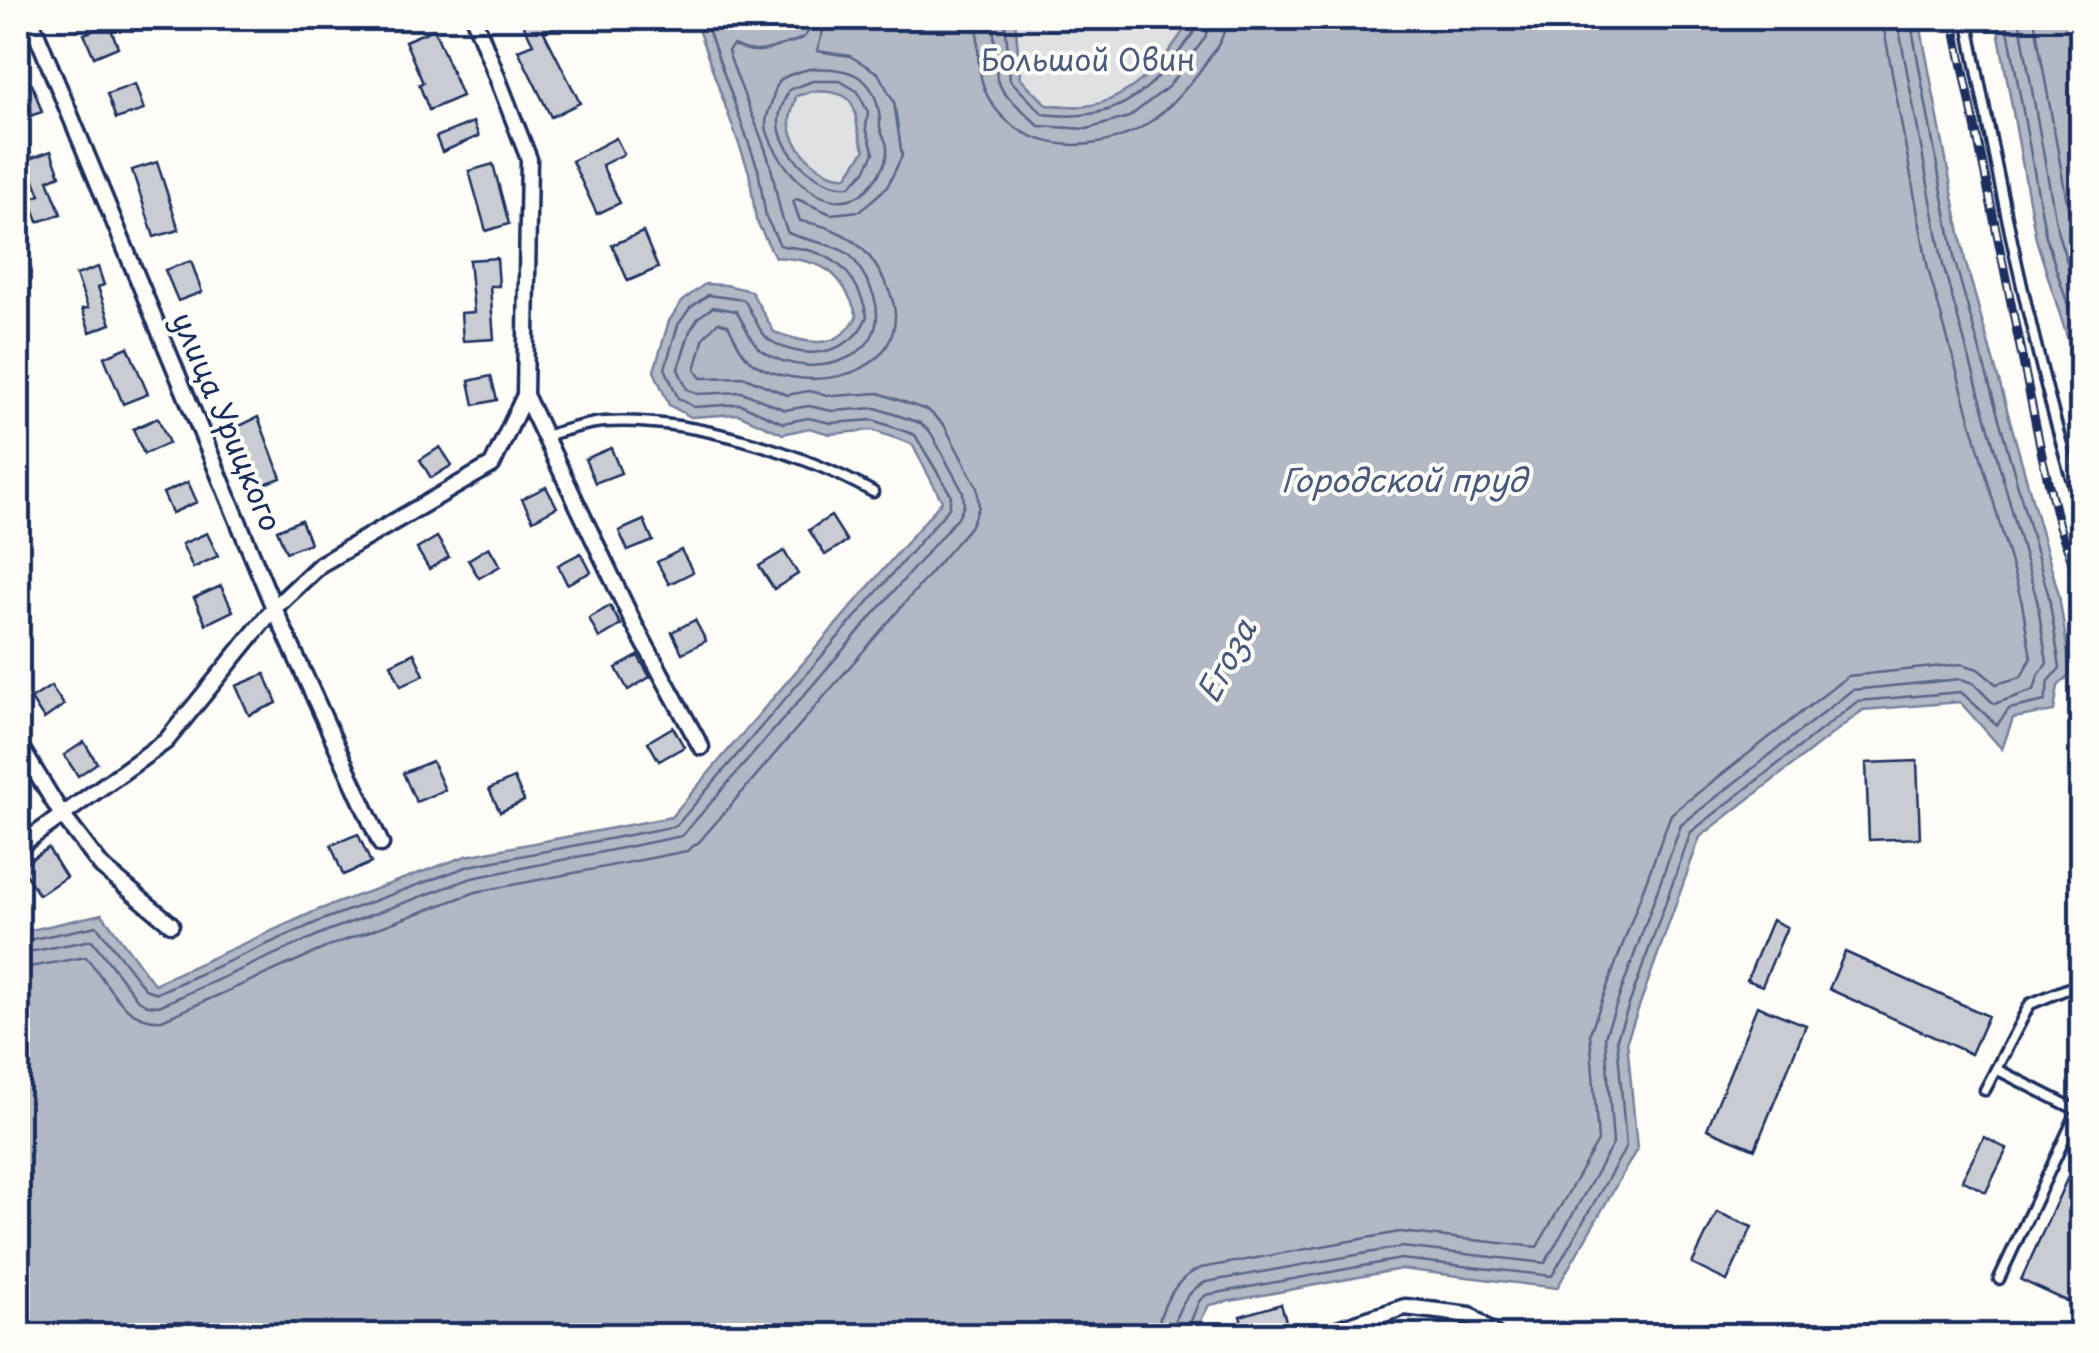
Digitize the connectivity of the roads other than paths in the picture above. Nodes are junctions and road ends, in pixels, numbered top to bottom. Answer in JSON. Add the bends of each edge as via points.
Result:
{"nodes":[{"id":1,"x":30,"y":18,"type":"edge"},
{"id":2,"x":474,"y":18,"type":"edge"},
{"id":3,"x":1966,"y":18,"type":"edge"},
{"id":4,"x":525,"y":395,"type":"junction"},
{"id":5,"x":544,"y":436,"type":"junction"},
{"id":6,"x":873,"y":492,"type":"dead end"},
{"id":7,"x":2082,"y":514,"type":"edge"},
{"id":8,"x":274,"y":608,"type":"junction"},
{"id":9,"x":18,"y":743,"type":"edge"},
{"id":10,"x":701,"y":746,"type":"dead end"},
{"id":11,"x":62,"y":815,"type":"junction"},
{"id":12,"x":381,"y":844,"type":"dead end"},
{"id":13,"x":18,"y":846,"type":"edge"},
{"id":14,"x":172,"y":924,"type":"dead end"},
{"id":15,"x":2082,"y":987,"type":"edge"},
{"id":16,"x":1996,"y":1069,"type":"junction"},
{"id":17,"x":1985,"y":1090,"type":"dead end"},
{"id":18,"x":2080,"y":1111,"type":"edge"},
{"id":19,"x":1999,"y":1278,"type":"dead end"},
{"id":20,"x":1316,"y":1336,"type":"edge"},
{"id":21,"x":1498,"y":1336,"type":"edge"}],
"edges":[{"from":1,"to":8,"type":"street","name":"улица Урицкого"},
{"from":2,"to":4,"type":"street","via":[[529,159]]},
{"from":3,"to":7,"type":"lane","via":[[2010,238]]},
{"from":4,"to":5,"type":"street"},
{"from":4,"to":8,"type":"street","via":[[492,464],[321,564]]},
{"from":5,"to":6,"type":"lane","via":[[604,422],[672,426],[793,456]]},
{"from":5,"to":10,"type":"street"},
{"from":8,"to":11,"type":"street","via":[[166,741]]},
{"from":8,"to":12,"type":"street","name":"улица Урицкого"},
{"from":9,"to":11,"type":"street"},
{"from":11,"to":13,"type":"street"},
{"from":11,"to":14,"type":"street","via":[[102,867]]},
{"from":15,"to":16,"type":"lane","via":[[2030,1004]]},
{"from":16,"to":17,"type":"lane"},
{"from":16,"to":18,"type":"lane"},
{"from":18,"to":19,"type":"lane"},
{"from":20,"to":21,"type":"street","via":[[1406,1308],[1470,1315]]}]}
